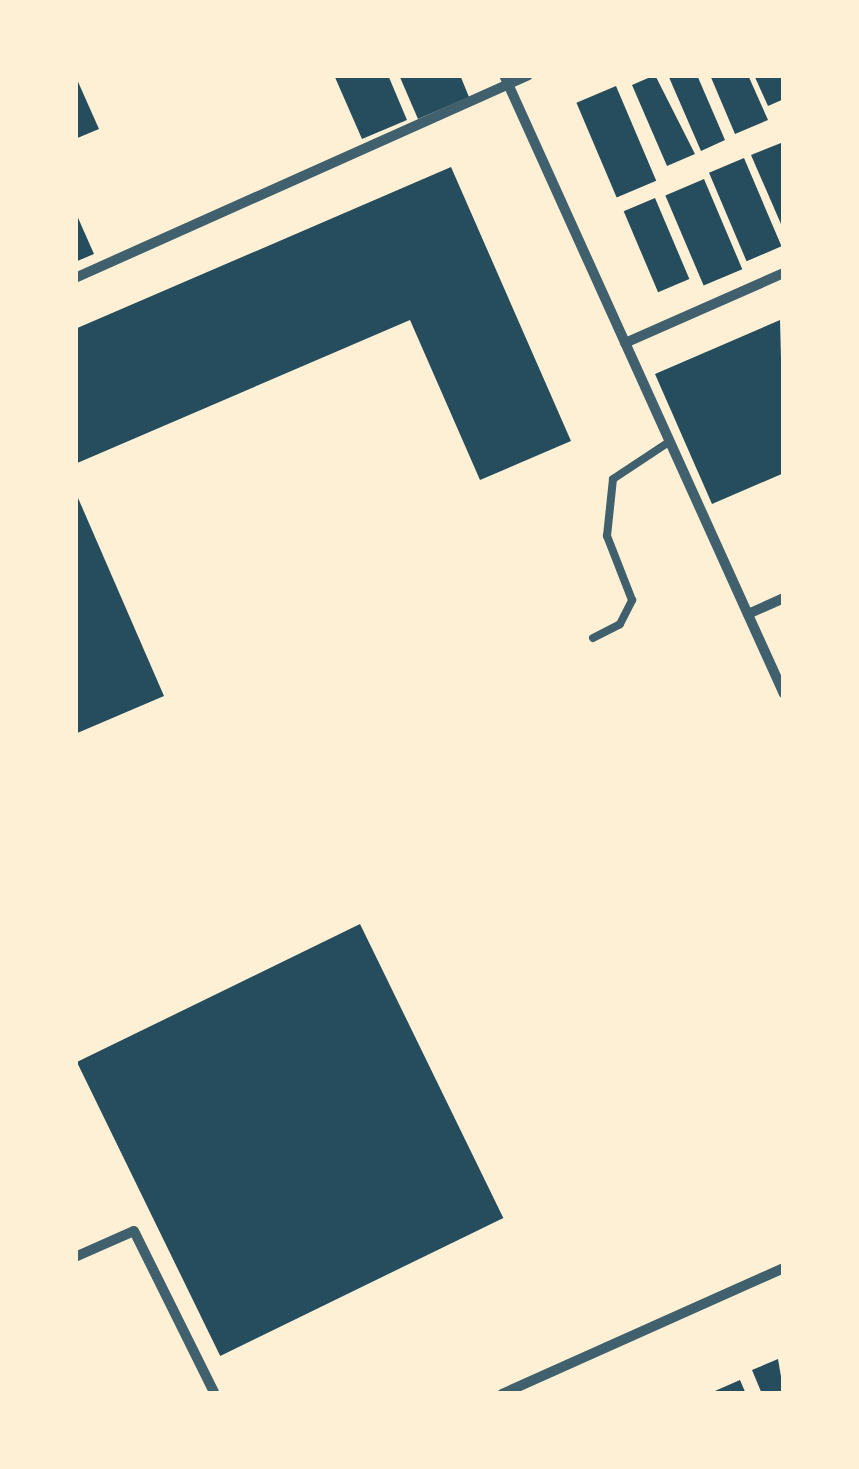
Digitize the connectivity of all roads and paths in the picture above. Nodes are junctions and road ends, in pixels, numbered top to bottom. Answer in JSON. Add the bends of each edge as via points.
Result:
{"nodes":[{"id":1,"x":528,"y":75,"type":"edge"},
{"id":2,"x":507,"y":80,"type":"edge"},
{"id":3,"x":784,"y":273,"type":"edge"},
{"id":4,"x":75,"y":278,"type":"edge"},
{"id":5,"x":625,"y":344,"type":"junction"},
{"id":6,"x":669,"y":442,"type":"junction"},
{"id":7,"x":784,"y":598,"type":"edge"},
{"id":8,"x":748,"y":614,"type":"junction"},
{"id":9,"x":593,"y":638,"type":"dead end"},
{"id":10,"x":784,"y":694,"type":"edge"},
{"id":11,"x":75,"y":1256,"type":"edge"},
{"id":12,"x":784,"y":1268,"type":"edge"},
{"id":13,"x":215,"y":1394,"type":"edge"},
{"id":14,"x":502,"y":1394,"type":"edge"}],
"edges":[{"from":1,"to":2,"type":"street"},
{"from":2,"to":4,"type":"street"},
{"from":2,"to":5,"type":"street"},
{"from":3,"to":5,"type":"street"},
{"from":5,"to":6,"type":"street"},
{"from":6,"to":8,"type":"street"},
{"from":6,"to":9,"type":"lane","via":[[613,479],[608,536],[632,600],[620,624]]},
{"from":7,"to":8,"type":"street"},
{"from":8,"to":10,"type":"street"},
{"from":11,"to":13,"type":"street","via":[[134,1232]]},
{"from":12,"to":14,"type":"street"}]}
